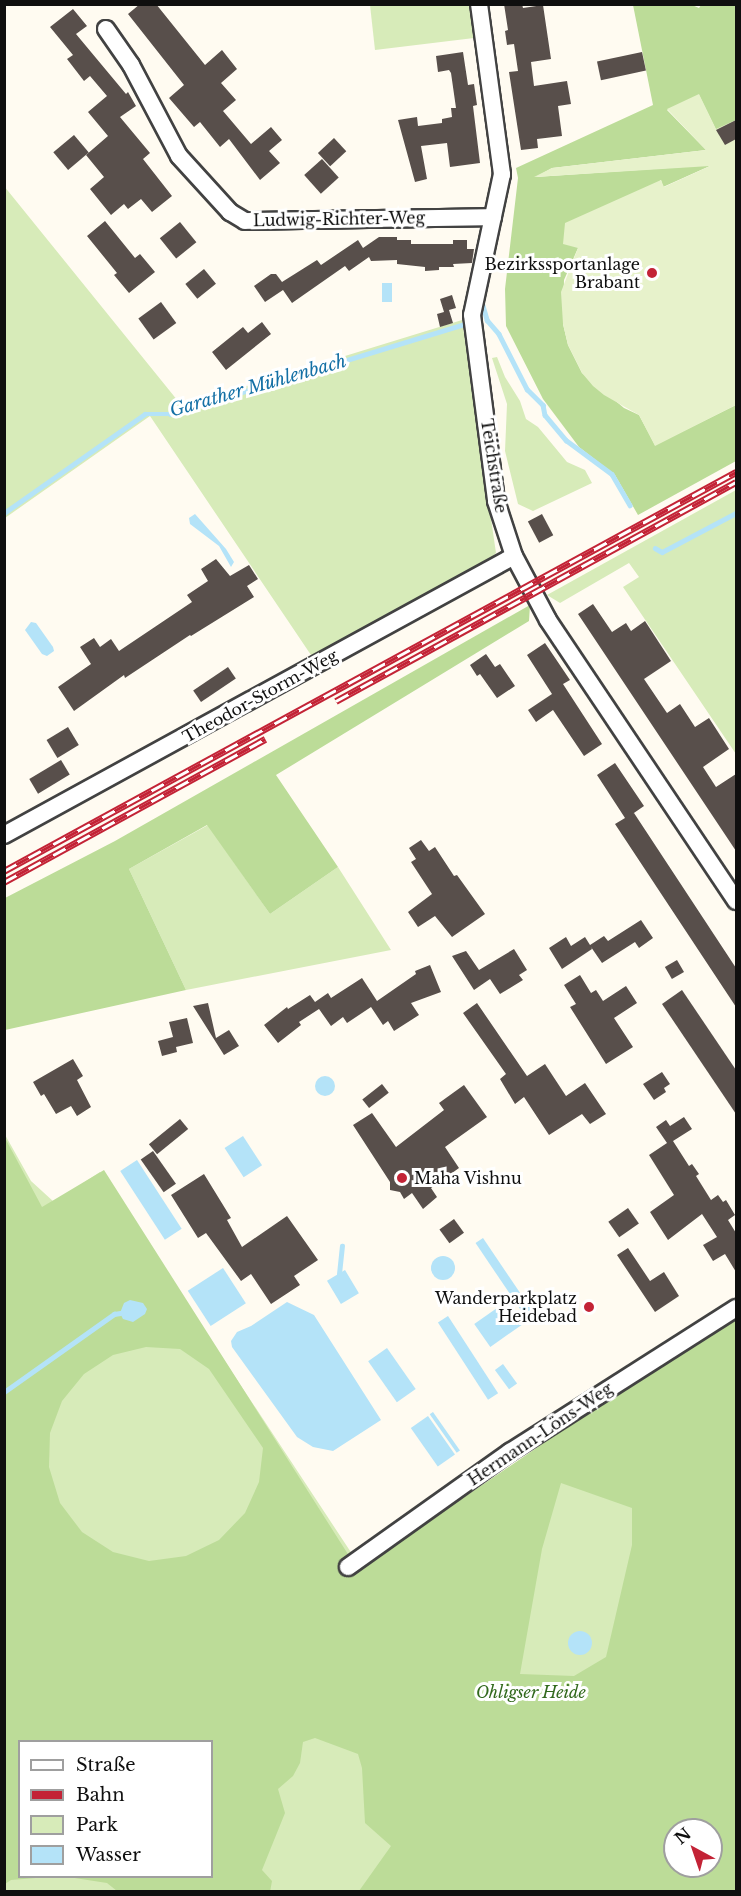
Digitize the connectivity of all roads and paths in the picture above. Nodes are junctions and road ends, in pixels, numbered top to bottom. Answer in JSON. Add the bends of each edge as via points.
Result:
{"nodes":[{"id":1,"x":479,"y":4,"type":"edge"},
{"id":2,"x":106,"y":29,"type":"dead end"},
{"id":3,"x":493,"y":217,"type":"junction"},
{"id":4,"x":514,"y":556,"type":"junction"},
{"id":5,"x":4,"y":835,"type":"edge"},
{"id":6,"x":736,"y":901,"type":"edge"},
{"id":7,"x":736,"y":1308,"type":"edge"},
{"id":8,"x":348,"y":1567,"type":"dead end"}],
"edges":[{"from":1,"to":3,"type":"street","name":"Teichstraße","via":[[502,174]]},
{"from":2,"to":3,"type":"street","name":"Ludwig-Richter-Weg","via":[[131,65],[179,156],[230,212],[245,221]]},
{"from":3,"to":4,"type":"street","name":"Teichstraße","via":[[472,315],[496,501]]},
{"from":4,"to":5,"type":"street","name":"Theodor-Storm-Weg"},
{"from":4,"to":6,"type":"street","name":"Teichstraße","via":[[561,641]]},
{"from":7,"to":8,"type":"street","name":"Hermann-Löns-Weg","via":[[519,1446]]}]}
